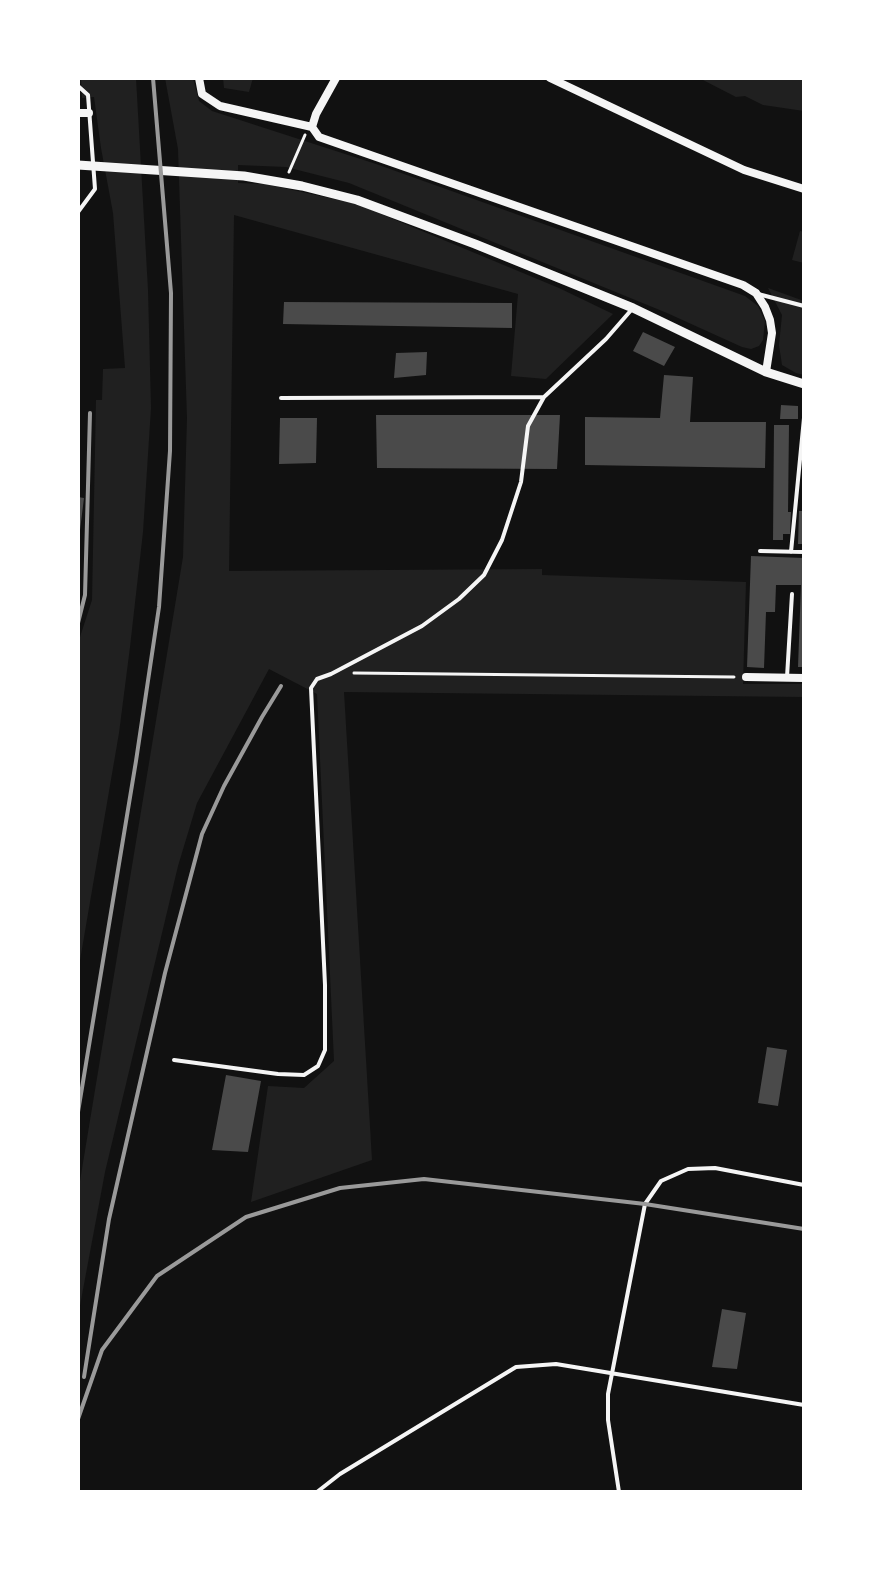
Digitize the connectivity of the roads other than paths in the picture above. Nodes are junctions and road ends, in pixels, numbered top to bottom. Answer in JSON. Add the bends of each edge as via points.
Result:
{"nodes":[{"id":1,"x":199,"y":78,"type":"edge"},
{"id":2,"x":336,"y":78,"type":"edge"},
{"id":3,"x":550,"y":78,"type":"edge"},
{"id":4,"x":78,"y":86,"type":"edge"},
{"id":5,"x":78,"y":113,"type":"edge"},
{"id":6,"x":89,"y":113,"type":"junction"},
{"id":7,"x":310,"y":126,"type":"junction"},
{"id":8,"x":78,"y":165,"type":"edge"},
{"id":9,"x":804,"y":189,"type":"edge"},
{"id":10,"x":78,"y":212,"type":"edge"},
{"id":11,"x":756,"y":293,"type":"junction"},
{"id":12,"x":804,"y":306,"type":"edge"},
{"id":13,"x":633,"y":308,"type":"junction"},
{"id":14,"x":766,"y":372,"type":"junction"},
{"id":15,"x":804,"y":384,"type":"edge"},
{"id":16,"x":544,"y":397,"type":"junction"},
{"id":17,"x":281,"y":398,"type":"dead end"},
{"id":18,"x":804,"y":418,"type":"edge"},
{"id":19,"x":760,"y":551,"type":"dead end"},
{"id":20,"x":791,"y":552,"type":"junction"},
{"id":21,"x":804,"y":552,"type":"edge"},
{"id":22,"x":792,"y":594,"type":"dead end"},
{"id":23,"x":746,"y":677,"type":"road end"},
{"id":24,"x":787,"y":677,"type":"junction"},
{"id":25,"x":804,"y":678,"type":"edge"},
{"id":26,"x":174,"y":1060,"type":"dead end"},
{"id":27,"x":804,"y":1185,"type":"edge"},
{"id":28,"x":612,"y":1372,"type":"junction"},
{"id":29,"x":804,"y":1405,"type":"edge"},
{"id":30,"x":317,"y":1492,"type":"edge"},
{"id":31,"x":619,"y":1492,"type":"edge"}],
"edges":[{"from":1,"to":7,"type":"street","via":[[202,94],[220,106]]},
{"from":2,"to":7,"type":"street"},
{"from":3,"to":9,"type":"street","via":[[744,170]]},
{"from":4,"to":6,"type":"lane","via":[[88,95]]},
{"from":5,"to":6,"type":"street"},
{"from":6,"to":10,"type":"lane","via":[[95,189]]},
{"from":7,"to":11,"type":"street","via":[[319,137],[338,145]]},
{"from":8,"to":13,"type":"street","via":[[244,176],[357,200]]},
{"from":11,"to":12,"type":"lane"},
{"from":11,"to":14,"type":"street","via":[[772,333]]},
{"from":13,"to":14,"type":"street"},
{"from":13,"to":16,"type":"lane"},
{"from":14,"to":15,"type":"street"},
{"from":16,"to":17,"type":"lane"},
{"from":16,"to":26,"type":"lane","via":[[528,426],[521,482],[484,575],[422,626],[317,679],[311,688],[325,985],[325,1050],[318,1066],[304,1075],[278,1074]]},
{"from":18,"to":20,"type":"lane"},
{"from":19,"to":20,"type":"lane"},
{"from":20,"to":21,"type":"lane"},
{"from":22,"to":24,"type":"lane"},
{"from":23,"to":24,"type":"street"},
{"from":24,"to":25,"type":"street"},
{"from":27,"to":28,"type":"lane","via":[[715,1168],[688,1169],[661,1181],[645,1204]]},
{"from":28,"to":29,"type":"lane"},
{"from":28,"to":30,"type":"lane","via":[[556,1364],[516,1367]]},
{"from":28,"to":31,"type":"lane","via":[[608,1420]]}]}
